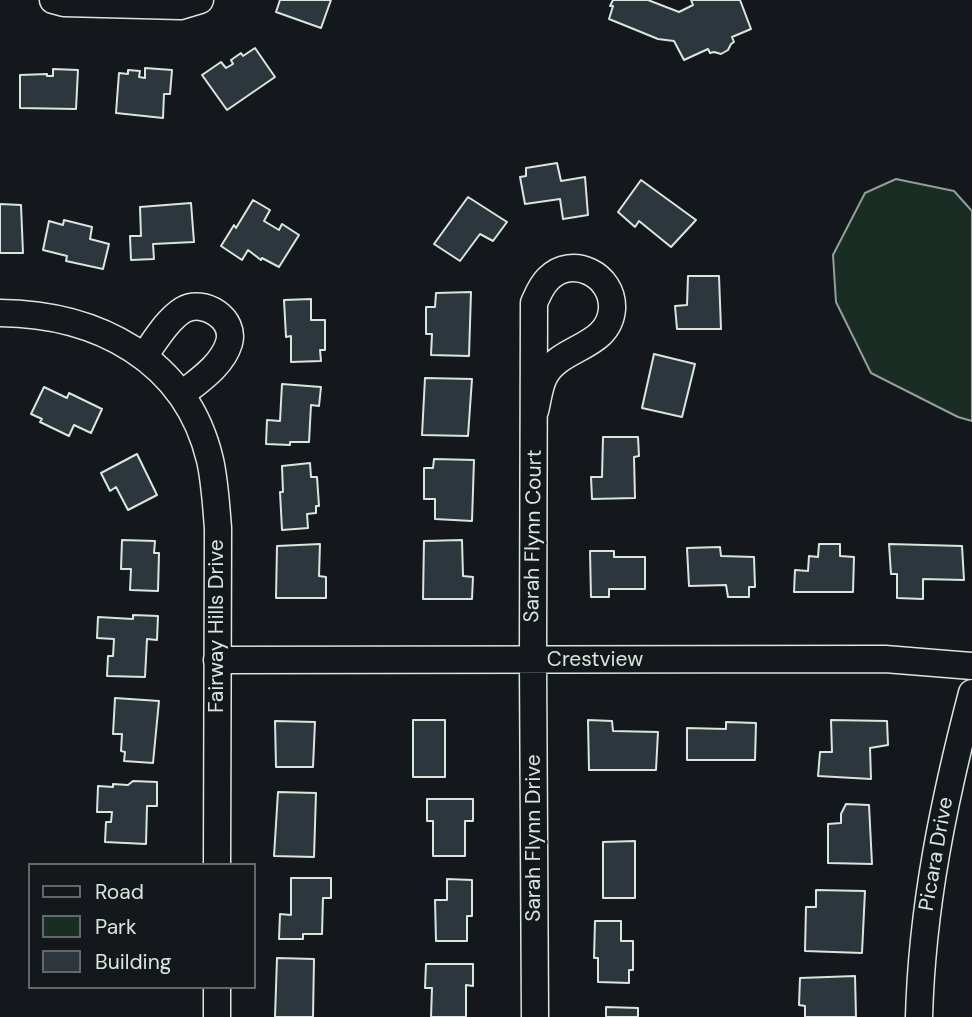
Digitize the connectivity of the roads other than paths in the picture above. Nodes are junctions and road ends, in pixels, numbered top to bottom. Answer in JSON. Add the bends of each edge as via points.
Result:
{"nodes":[{"id":1,"x":53,"y":0,"type":"edge"},
{"id":2,"x":200,"y":0,"type":"edge"},
{"id":3,"x":0,"y":313,"type":"edge"},
{"id":4,"x":144,"y":356,"type":"junction"},
{"id":5,"x":181,"y":395,"type":"junction"},
{"id":6,"x":535,"y":411,"type":"junction"},
{"id":7,"x":217,"y":660,"type":"junction"},
{"id":8,"x":533,"y":660,"type":"junction"},
{"id":9,"x":972,"y":666,"type":"edge"},
{"id":10,"x":972,"y":693,"type":"edge"},
{"id":11,"x":217,"y":863,"type":"edge"},
{"id":12,"x":217,"y":989,"type":"edge"},
{"id":13,"x":216,"y":1017,"type":"edge"},
{"id":14,"x":535,"y":1017,"type":"edge"},
{"id":15,"x":919,"y":1017,"type":"edge"}],
"edges":[{"from":1,"to":2,"type":"street","via":[[180,6]]},
{"from":3,"to":4,"type":"street","name":"Fairway Hills Drive","via":[[75,323],[130,345]]},
{"from":4,"to":5,"type":"street","name":"Fairway Hills Drive"},
{"from":4,"to":5,"type":"street","via":[[184,309],[199,305],[226,321],[229,343],[221,360]]},
{"from":5,"to":7,"type":"street","name":"Fairway Hills Drive","via":[[200,431],[216,493]]},
{"from":6,"to":6,"type":"street","name":"Sarah Flynn Court","via":[[534,303],[549,278],[560,271],[577,268],[593,272],[610,295],[612,311],[606,326],[598,338],[561,357],[545,374]]},
{"from":6,"to":8,"type":"street","name":"Sarah Flynn Court"},
{"from":7,"to":8,"type":"street","name":"Crestview"},
{"from":7,"to":11,"type":"street","name":"Fairway Hills Drive"},
{"from":8,"to":9,"type":"street","name":"Crestview","via":[[885,659]]},
{"from":8,"to":14,"type":"street","name":"Sarah Flynn Drive"},
{"from":10,"to":15,"type":"street","name":"Picara Drive","via":[[931,876]]},
{"from":12,"to":13,"type":"street"}]}
